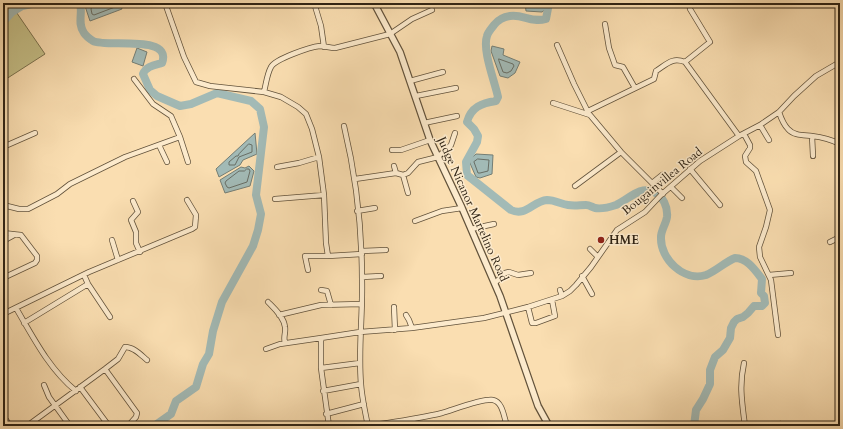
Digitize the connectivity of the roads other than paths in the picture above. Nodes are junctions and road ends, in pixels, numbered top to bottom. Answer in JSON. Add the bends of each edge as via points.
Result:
{"nodes":[{"id":1,"x":165,"y":3,"type":"edge"},
{"id":2,"x":374,"y":3,"type":"edge"},
{"id":3,"x":315,"y":6,"type":"dead end"},
{"id":4,"x":690,"y":9,"type":"dead end"},
{"id":5,"x":432,"y":10,"type":"dead end"},
{"id":6,"x":605,"y":24,"type":"dead end"},
{"id":7,"x":390,"y":34,"type":"junction"},
{"id":8,"x":557,"y":45,"type":"dead end"},
{"id":9,"x":324,"y":47,"type":"junction"},
{"id":10,"x":685,"y":62,"type":"junction"},
{"id":11,"x":840,"y":62,"type":"edge"},
{"id":12,"x":443,"y":72,"type":"dead end"},
{"id":13,"x":134,"y":79,"type":"dead end"},
{"id":14,"x":410,"y":81,"type":"junction"},
{"id":15,"x":456,"y":88,"type":"dead end"},
{"id":16,"x":635,"y":88,"type":"junction"},
{"id":17,"x":264,"y":92,"type":"junction"},
{"id":18,"x":416,"y":96,"type":"junction"},
{"id":19,"x":553,"y":103,"type":"dead end"},
{"id":20,"x":779,"y":112,"type":"junction"},
{"id":21,"x":589,"y":113,"type":"junction"},
{"id":22,"x":456,"y":116,"type":"dead end"},
{"id":23,"x":424,"y":123,"type":"junction"},
{"id":24,"x":760,"y":125,"type":"junction"},
{"id":25,"x":344,"y":126,"type":"dead end"},
{"id":26,"x":35,"y":133,"type":"dead end"},
{"id":27,"x":455,"y":133,"type":"dead end"},
{"id":28,"x":742,"y":135,"type":"junction"},
{"id":29,"x":812,"y":136,"type":"junction"},
{"id":30,"x":180,"y":137,"type":"junction"},
{"id":31,"x":430,"y":140,"type":"junction"},
{"id":32,"x":770,"y":140,"type":"dead end"},
{"id":33,"x":840,"y":144,"type":"edge"},
{"id":34,"x":159,"y":145,"type":"junction"},
{"id":35,"x":3,"y":147,"type":"edge"},
{"id":36,"x":392,"y":150,"type":"dead end"},
{"id":37,"x":621,"y":152,"type":"junction"},
{"id":38,"x":813,"y":156,"type":"dead end"},
{"id":39,"x":319,"y":157,"type":"junction"},
{"id":40,"x":438,"y":157,"type":"junction"},
{"id":41,"x":167,"y":162,"type":"dead end"},
{"id":42,"x":188,"y":162,"type":"dead end"},
{"id":43,"x":394,"y":166,"type":"dead end"},
{"id":44,"x":277,"y":167,"type":"dead end"},
{"id":45,"x":690,"y":169,"type":"junction"},
{"id":46,"x":396,"y":173,"type":"junction"},
{"id":47,"x":403,"y":175,"type":"junction"},
{"id":48,"x":662,"y":175,"type":"dead end"},
{"id":49,"x":355,"y":179,"type":"junction"},
{"id":50,"x":652,"y":183,"type":"junction"},
{"id":51,"x":575,"y":186,"type":"dead end"},
{"id":52,"x":671,"y":187,"type":"junction"},
{"id":53,"x":408,"y":193,"type":"dead end"},
{"id":54,"x":324,"y":195,"type":"junction"},
{"id":55,"x":662,"y":195,"type":"junction"},
{"id":56,"x":682,"y":198,"type":"dead end"},
{"id":57,"x":275,"y":199,"type":"dead end"},
{"id":58,"x":187,"y":200,"type":"dead end"},
{"id":59,"x":133,"y":201,"type":"dead end"},
{"id":60,"x":3,"y":205,"type":"edge"},
{"id":61,"x":720,"y":205,"type":"dead end"},
{"id":62,"x":375,"y":208,"type":"dead end"},
{"id":63,"x":462,"y":208,"type":"junction"},
{"id":64,"x":357,"y":211,"type":"junction"},
{"id":65,"x":415,"y":221,"type":"dead end"},
{"id":66,"x":494,"y":224,"type":"dead end"},
{"id":67,"x":471,"y":229,"type":"junction"},
{"id":68,"x":3,"y":233,"type":"edge"},
{"id":69,"x":14,"y":235,"type":"junction"},
{"id":70,"x":840,"y":237,"type":"edge"},
{"id":71,"x":112,"y":240,"type":"dead end"},
{"id":72,"x":3,"y":241,"type":"edge"},
{"id":73,"x":830,"y":242,"type":"dead end"},
{"id":74,"x":386,"y":250,"type":"dead end"},
{"id":75,"x":590,"y":250,"type":"dead end"},
{"id":76,"x":140,"y":252,"type":"junction"},
{"id":77,"x":362,"y":252,"type":"junction"},
{"id":78,"x":328,"y":256,"type":"junction"},
{"id":79,"x":598,"y":257,"type":"junction"},
{"id":80,"x":118,"y":260,"type":"junction"},
{"id":81,"x":308,"y":270,"type":"dead end"},
{"id":82,"x":531,"y":273,"type":"dead end"},
{"id":83,"x":791,"y":273,"type":"dead end"},
{"id":84,"x":84,"y":275,"type":"junction"},
{"id":85,"x":769,"y":275,"type":"junction"},
{"id":86,"x":381,"y":276,"type":"dead end"},
{"id":87,"x":582,"y":276,"type":"junction"},
{"id":88,"x":362,"y":277,"type":"junction"},
{"id":89,"x":3,"y":278,"type":"edge"},
{"id":90,"x":494,"y":282,"type":"junction"},
{"id":91,"x":88,"y":284,"type":"junction"},
{"id":92,"x":321,"y":290,"type":"dead end"},
{"id":93,"x":560,"y":290,"type":"dead end"},
{"id":94,"x":592,"y":294,"type":"dead end"},
{"id":95,"x":562,"y":296,"type":"junction"},
{"id":96,"x":552,"y":300,"type":"junction"},
{"id":97,"x":268,"y":302,"type":"dead end"},
{"id":98,"x":361,"y":304,"type":"junction"},
{"id":99,"x":331,"y":305,"type":"junction"},
{"id":100,"x":394,"y":307,"type":"dead end"},
{"id":101,"x":528,"y":307,"type":"junction"},
{"id":102,"x":16,"y":308,"type":"junction"},
{"id":103,"x":506,"y":313,"type":"junction"},
{"id":104,"x":3,"y":314,"type":"edge"},
{"id":105,"x":280,"y":315,"type":"junction"},
{"id":106,"x":406,"y":315,"type":"dead end"},
{"id":107,"x":110,"y":317,"type":"dead end"},
{"id":108,"x":24,"y":323,"type":"junction"},
{"id":109,"x":412,"y":328,"type":"junction"},
{"id":110,"x":395,"y":330,"type":"junction"},
{"id":111,"x":360,"y":332,"type":"junction"},
{"id":112,"x":778,"y":335,"type":"dead end"},
{"id":113,"x":321,"y":338,"type":"junction"},
{"id":114,"x":285,"y":343,"type":"junction"},
{"id":115,"x":266,"y":349,"type":"dead end"},
{"id":116,"x":147,"y":360,"type":"dead end"},
{"id":117,"x":744,"y":362,"type":"dead end"},
{"id":118,"x":360,"y":363,"type":"junction"},
{"id":119,"x":321,"y":368,"type":"junction"},
{"id":120,"x":105,"y":369,"type":"junction"},
{"id":121,"x":361,"y":384,"type":"junction"},
{"id":122,"x":44,"y":385,"type":"dead end"},
{"id":123,"x":78,"y":389,"type":"junction"},
{"id":124,"x":323,"y":391,"type":"junction"},
{"id":125,"x":364,"y":404,"type":"junction"},
{"id":126,"x":56,"y":405,"type":"junction"},
{"id":127,"x":326,"y":414,"type":"junction"},
{"id":128,"x":3,"y":418,"type":"edge"},
{"id":129,"x":10,"y":426,"type":"edge"},
{"id":130,"x":27,"y":426,"type":"edge"},
{"id":131,"x":70,"y":426,"type":"edge"},
{"id":132,"x":109,"y":426,"type":"edge"},
{"id":133,"x":128,"y":426,"type":"edge"},
{"id":134,"x":329,"y":426,"type":"edge"},
{"id":135,"x":368,"y":426,"type":"edge"},
{"id":136,"x":507,"y":426,"type":"edge"},
{"id":137,"x":550,"y":426,"type":"edge"},
{"id":138,"x":745,"y":426,"type":"edge"}],
"edges":[{"from":1,"to":17,"type":"street","via":[[184,57],[196,82]]},
{"from":2,"to":7,"type":"street","name":"Judge Nicanor Martelino Road"},
{"from":3,"to":9,"type":"street"},
{"from":4,"to":10,"type":"street","via":[[710,44]]},
{"from":5,"to":7,"type":"street","via":[[412,19]]},
{"from":6,"to":16,"type":"street","via":[[615,65],[623,67]]},
{"from":7,"to":9,"type":"street","via":[[335,48]]},
{"from":7,"to":14,"type":"street","name":"Judge Nicanor Martelino Road","via":[[400,52]]},
{"from":8,"to":21,"type":"street"},
{"from":9,"to":17,"type":"street","via":[[295,54],[274,63]]},
{"from":10,"to":16,"type":"street","via":[[674,60],[656,70],[654,79]]},
{"from":10,"to":28,"type":"street"},
{"from":11,"to":20,"type":"street","name":"Bougainvillea Road","via":[[816,76]]},
{"from":12,"to":14,"type":"street"},
{"from":13,"to":30,"type":"street","via":[[153,104],[171,116]]},
{"from":14,"to":18,"type":"street","name":"Judge Nicanor Martelino Road"},
{"from":15,"to":18,"type":"street"},
{"from":16,"to":21,"type":"street"},
{"from":17,"to":39,"type":"street","via":[[281,97],[306,114]]},
{"from":18,"to":23,"type":"street","name":"Judge Nicanor Martelino Road"},
{"from":19,"to":21,"type":"street"},
{"from":20,"to":24,"type":"street","name":"Bougainvillea Road"},
{"from":20,"to":29,"type":"street","via":[[791,132],[801,136]]},
{"from":21,"to":37,"type":"street"},
{"from":22,"to":23,"type":"street"},
{"from":23,"to":31,"type":"street","name":"Judge Nicanor Martelino Road"},
{"from":24,"to":28,"type":"street","name":"Bougainvillea Road"},
{"from":24,"to":32,"type":"street"},
{"from":25,"to":49,"type":"street"},
{"from":26,"to":35,"type":"street"},
{"from":27,"to":40,"type":"street","via":[[451,145]]},
{"from":28,"to":45,"type":"street","name":"Bougainvillea Road"},
{"from":28,"to":85,"type":"street","via":[[750,145],[745,156],[746,162],[756,171],[770,210],[759,247],[760,257]]},
{"from":29,"to":33,"type":"street"},
{"from":29,"to":38,"type":"street"},
{"from":30,"to":34,"type":"street"},
{"from":30,"to":42,"type":"street"},
{"from":31,"to":36,"type":"street","via":[[401,150]]},
{"from":31,"to":40,"type":"street","name":"Judge Nicanor Martelino Road"},
{"from":34,"to":41,"type":"street"},
{"from":34,"to":60,"type":"street","via":[[125,157],[77,180],[28,209]]},
{"from":37,"to":50,"type":"street"},
{"from":37,"to":51,"type":"street"},
{"from":39,"to":44,"type":"street"},
{"from":39,"to":54,"type":"street"},
{"from":40,"to":47,"type":"street","via":[[418,162]]},
{"from":40,"to":63,"type":"street","name":"Judge Nicanor Martelino Road"},
{"from":43,"to":46,"type":"street"},
{"from":45,"to":52,"type":"street","name":"Bougainvillea Road"},
{"from":45,"to":61,"type":"street"},
{"from":46,"to":47,"type":"street"},
{"from":46,"to":49,"type":"street"},
{"from":47,"to":53,"type":"street"},
{"from":48,"to":50,"type":"street"},
{"from":49,"to":64,"type":"street"},
{"from":50,"to":55,"type":"street"},
{"from":52,"to":55,"type":"street","name":"Bougainvillea Road"},
{"from":52,"to":56,"type":"street"},
{"from":54,"to":57,"type":"street"},
{"from":54,"to":78,"type":"street"},
{"from":55,"to":79,"type":"street","name":"Bougainvillea Road","via":[[645,212],[617,230]]},
{"from":58,"to":76,"type":"street","via":[[196,215],[195,226]]},
{"from":59,"to":76,"type":"street","via":[[138,212],[132,218],[132,222]]},
{"from":62,"to":64,"type":"street"},
{"from":63,"to":65,"type":"street","via":[[442,211]]},
{"from":63,"to":67,"type":"street","name":"Judge Nicanor Martelino Road"},
{"from":64,"to":77,"type":"street"},
{"from":66,"to":67,"type":"street"},
{"from":67,"to":90,"type":"street","name":"Judge Nicanor Martelino Road"},
{"from":68,"to":69,"type":"street"},
{"from":69,"to":72,"type":"street"},
{"from":69,"to":89,"type":"street","via":[[21,235],[24,238],[37,256],[37,260]]},
{"from":70,"to":73,"type":"street"},
{"from":71,"to":80,"type":"street"},
{"from":74,"to":77,"type":"street"},
{"from":75,"to":79,"type":"street"},
{"from":76,"to":80,"type":"street"},
{"from":77,"to":78,"type":"street"},
{"from":77,"to":88,"type":"street"},
{"from":78,"to":81,"type":"street","via":[[305,256]]},
{"from":79,"to":87,"type":"street","name":"Bougainvillea Road"},
{"from":80,"to":84,"type":"street"},
{"from":82,"to":90,"type":"street","via":[[518,275],[509,272]]},
{"from":83,"to":85,"type":"street"},
{"from":84,"to":91,"type":"street"},
{"from":84,"to":102,"type":"street"},
{"from":85,"to":112,"type":"street"},
{"from":86,"to":88,"type":"street"},
{"from":87,"to":94,"type":"street"},
{"from":87,"to":95,"type":"street","name":"Bougainvillea Road","via":[[570,291]]},
{"from":88,"to":98,"type":"street"},
{"from":90,"to":103,"type":"street","name":"Judge Nicanor Martelino Road"},
{"from":91,"to":107,"type":"street"},
{"from":91,"to":108,"type":"street"},
{"from":92,"to":99,"type":"street","via":[[327,291]]},
{"from":93,"to":95,"type":"street"},
{"from":95,"to":96,"type":"street","name":"Bougainvillea Road"},
{"from":96,"to":101,"type":"street","name":"Bougainvillea Road"},
{"from":96,"to":101,"type":"street","via":[[555,316],[536,323],[532,323]]},
{"from":97,"to":105,"type":"street"},
{"from":98,"to":99,"type":"street"},
{"from":98,"to":111,"type":"street"},
{"from":99,"to":105,"type":"street"},
{"from":100,"to":110,"type":"street"},
{"from":101,"to":103,"type":"street","name":"Bougainvillea Road"},
{"from":102,"to":104,"type":"street"},
{"from":102,"to":108,"type":"street"},
{"from":103,"to":109,"type":"street","name":"Bougainvillea Road"},
{"from":103,"to":137,"type":"street","name":"Judge Nicanor Martelino Road","via":[[538,406]]},
{"from":105,"to":114,"type":"street","via":[[285,327]]},
{"from":106,"to":109,"type":"street"},
{"from":108,"to":123,"type":"street","via":[[53,368],[68,384]]},
{"from":109,"to":110,"type":"street","name":"Bougainvillea Road"},
{"from":110,"to":111,"type":"street","name":"Bougainvillea Road"},
{"from":111,"to":113,"type":"street","name":"Bougainvillea Road"},
{"from":111,"to":118,"type":"street"},
{"from":113,"to":114,"type":"street","name":"Bougainvillea Road"},
{"from":113,"to":119,"type":"street"},
{"from":114,"to":115,"type":"street","name":"Bougainvillea Road"},
{"from":116,"to":120,"type":"street","via":[[133,348],[125,347],[118,358]]},
{"from":117,"to":138,"type":"street","via":[[740,388]]},
{"from":118,"to":119,"type":"street"},
{"from":118,"to":121,"type":"street"},
{"from":119,"to":124,"type":"street"},
{"from":120,"to":123,"type":"street"},
{"from":120,"to":133,"type":"street","via":[[137,413]]},
{"from":121,"to":124,"type":"street"},
{"from":121,"to":125,"type":"street"},
{"from":122,"to":126,"type":"street"},
{"from":123,"to":126,"type":"street"},
{"from":123,"to":132,"type":"street"},
{"from":124,"to":127,"type":"street"},
{"from":125,"to":127,"type":"street"},
{"from":125,"to":135,"type":"street"},
{"from":126,"to":130,"type":"street"},
{"from":126,"to":131,"type":"street"},
{"from":127,"to":134,"type":"street"},
{"from":128,"to":129,"type":"street"},
{"from":135,"to":136,"type":"street","via":[[442,413],[492,400],[501,408]]}]}
